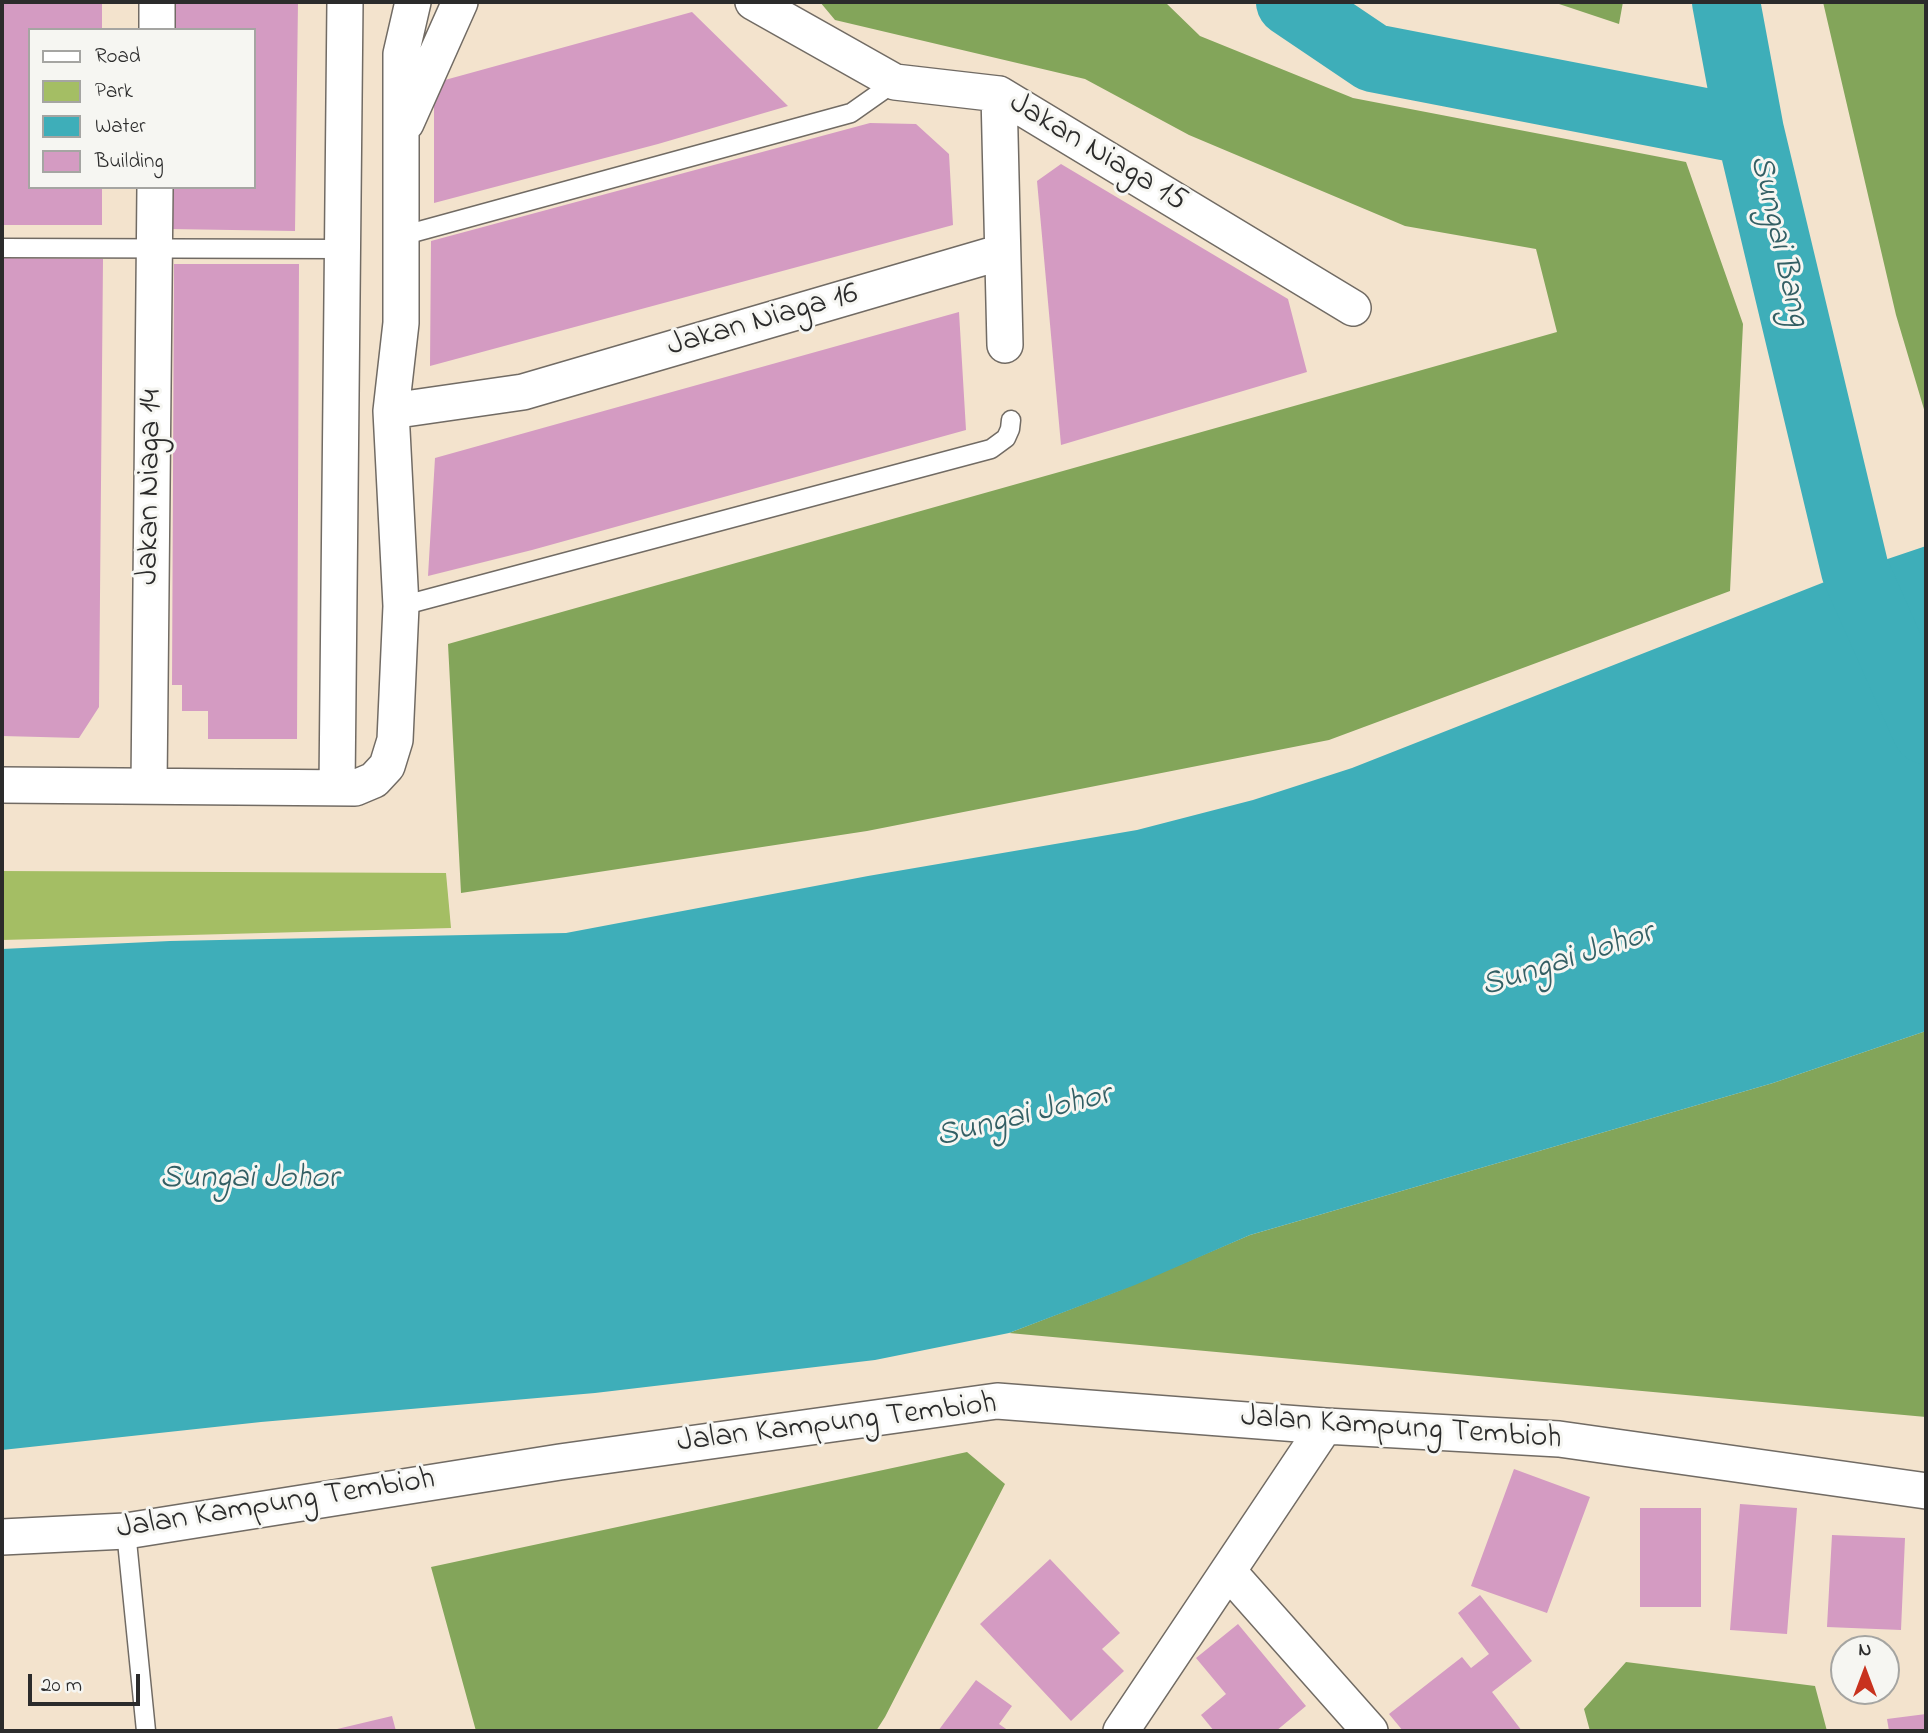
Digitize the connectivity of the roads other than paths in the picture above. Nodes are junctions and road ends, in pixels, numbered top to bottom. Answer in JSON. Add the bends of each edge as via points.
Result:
{"nodes":[{"id":1,"x":157,"y":2,"type":"edge"},
{"id":2,"x":345,"y":2,"type":"edge"},
{"id":3,"x":414,"y":2,"type":"edge"},
{"id":4,"x":460,"y":2,"type":"edge"},
{"id":5,"x":753,"y":2,"type":"edge"},
{"id":6,"x":157,"y":28,"type":"edge"},
{"id":7,"x":895,"y":82,"type":"junction"},
{"id":8,"x":999,"y":94,"type":"junction"},
{"id":9,"x":401,"y":136,"type":"junction"},
{"id":10,"x":155,"y":189,"type":"edge"},
{"id":11,"x":401,"y":236,"type":"junction"},
{"id":12,"x":2,"y":248,"type":"edge"},
{"id":13,"x":154,"y":249,"type":"junction"},
{"id":14,"x":342,"y":249,"type":"junction"},
{"id":15,"x":1002,"y":252,"type":"junction"},
{"id":16,"x":1353,"y":308,"type":"dead end"},
{"id":17,"x":1005,"y":345,"type":"dead end"},
{"id":18,"x":391,"y":411,"type":"junction"},
{"id":19,"x":1011,"y":420,"type":"dead end"},
{"id":20,"x":401,"y":606,"type":"junction"},
{"id":21,"x":2,"y":785,"type":"edge"},
{"id":22,"x":149,"y":786,"type":"junction"},
{"id":23,"x":337,"y":788,"type":"junction"},
{"id":24,"x":1325,"y":1426,"type":"junction"},
{"id":25,"x":1926,"y":1491,"type":"edge"},
{"id":26,"x":126,"y":1531,"type":"junction"},
{"id":27,"x":2,"y":1537,"type":"edge"},
{"id":28,"x":1228,"y":1571,"type":"junction"},
{"id":29,"x":146,"y":1731,"type":"edge"},
{"id":30,"x":1121,"y":1731,"type":"edge"},
{"id":31,"x":1370,"y":1731,"type":"edge"}],
"edges":[{"from":1,"to":6,"type":"street"},
{"from":2,"to":14,"type":"street"},
{"from":3,"to":9,"type":"street","via":[[401,54]]},
{"from":4,"to":9,"type":"street"},
{"from":5,"to":7,"type":"street","name":"Jakan Niaga 15"},
{"from":7,"to":8,"type":"street","name":"Jakan Niaga 15"},
{"from":7,"to":11,"type":"lane","via":[[851,113]]},
{"from":8,"to":15,"type":"street"},
{"from":8,"to":16,"type":"street","name":"Jakan Niaga 15"},
{"from":9,"to":11,"type":"street"},
{"from":10,"to":13,"type":"street","name":"Jakan Niaga 14"},
{"from":11,"to":18,"type":"street","via":[[401,323]]},
{"from":12,"to":13,"type":"lane"},
{"from":13,"to":14,"type":"lane"},
{"from":13,"to":22,"type":"street","name":"Jakan Niaga 14"},
{"from":14,"to":23,"type":"street"},
{"from":15,"to":17,"type":"street"},
{"from":15,"to":18,"type":"street","name":"Jakan Niaga 16","via":[[523,393]]},
{"from":18,"to":20,"type":"street"},
{"from":19,"to":20,"type":"lane","via":[[1006,438],[991,449]]},
{"from":20,"to":23,"type":"street","via":[[395,740],[387,766],[374,780],[355,788]]},
{"from":21,"to":22,"type":"street"},
{"from":22,"to":23,"type":"street"},
{"from":24,"to":25,"type":"street","name":"Jalan Kampung Tembioh","via":[[1559,1439]]},
{"from":24,"to":26,"type":"street","name":"Jalan Kampung Tembioh","via":[[997,1401],[560,1462]]},
{"from":24,"to":28,"type":"street"},
{"from":26,"to":27,"type":"street","name":"Jalan Kampung Tembioh"},
{"from":26,"to":29,"type":"lane"},
{"from":28,"to":30,"type":"street"},
{"from":28,"to":31,"type":"street"}]}
